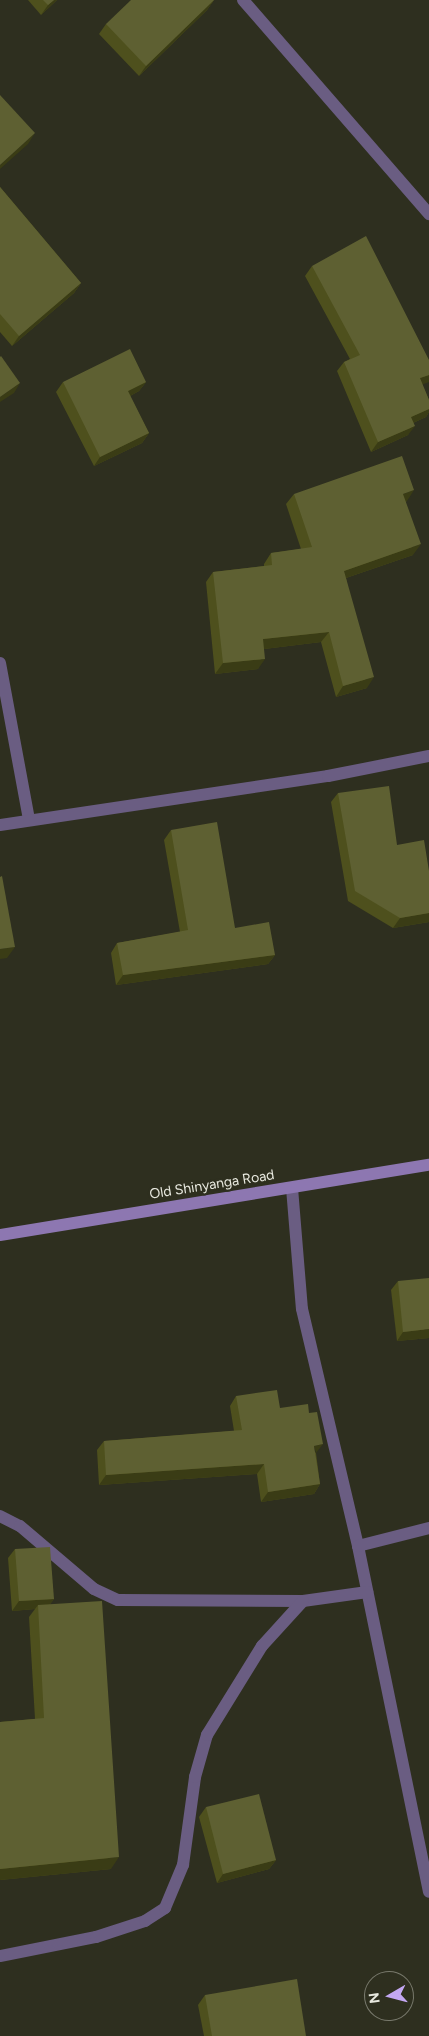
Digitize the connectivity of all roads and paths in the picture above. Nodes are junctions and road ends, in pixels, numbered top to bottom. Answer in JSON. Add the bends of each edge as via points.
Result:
{"nodes":[{"id":1,"x":242,"y":0,"type":"edge"},
{"id":2,"x":429,"y":214,"type":"edge"},
{"id":3,"x":0,"y":663,"type":"edge"},
{"id":4,"x":429,"y":756,"type":"edge"},
{"id":5,"x":29,"y":819,"type":"junction"},
{"id":6,"x":0,"y":825,"type":"edge"},
{"id":7,"x":429,"y":1165,"type":"edge"},
{"id":8,"x":292,"y":1188,"type":"junction"},
{"id":9,"x":0,"y":1235,"type":"edge"},
{"id":10,"x":0,"y":1516,"type":"edge"},
{"id":11,"x":429,"y":1528,"type":"edge"},
{"id":12,"x":358,"y":1546,"type":"junction"},
{"id":13,"x":367,"y":1592,"type":"junction"},
{"id":14,"x":303,"y":1601,"type":"junction"},
{"id":15,"x":429,"y":1892,"type":"edge"},
{"id":16,"x":0,"y":1956,"type":"edge"}],
"edges":[{"from":1,"to":2,"type":"street"},
{"from":3,"to":5,"type":"street"},
{"from":4,"to":5,"type":"street","via":[[328,776]]},
{"from":5,"to":6,"type":"street"},
{"from":7,"to":8,"type":"main road","name":"Old Shinyanga Road"},
{"from":8,"to":9,"type":"main road","name":"Old Shinyanga Road"},
{"from":8,"to":12,"type":"street","via":[[302,1309]]},
{"from":10,"to":14,"type":"street","via":[[20,1526],[94,1589],[118,1600]]},
{"from":11,"to":12,"type":"street"},
{"from":12,"to":13,"type":"street"},
{"from":13,"to":14,"type":"street"},
{"from":13,"to":15,"type":"street"},
{"from":14,"to":16,"type":"street","via":[[262,1646],[207,1734],[195,1777],[183,1865],[165,1908],[145,1921],[96,1937]]}]}
